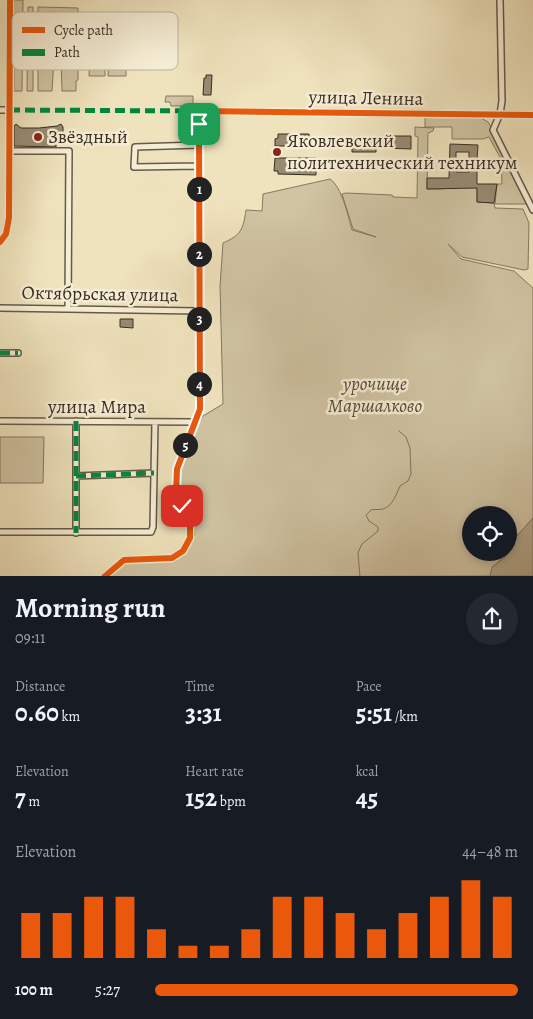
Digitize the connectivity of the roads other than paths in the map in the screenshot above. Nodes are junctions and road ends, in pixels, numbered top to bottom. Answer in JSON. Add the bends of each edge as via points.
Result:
{"nodes":[{"id":1,"x":10,"y":0,"type":"edge"},
{"id":2,"x":500,"y":0,"type":"edge"},
{"id":3,"x":0,"y":110,"type":"edge"},
{"id":4,"x":10,"y":110,"type":"junction"},
{"id":5,"x":500,"y":114,"type":"junction"},
{"id":6,"x":533,"y":115,"type":"edge"},
{"id":7,"x":199,"y":145,"type":"junction"},
{"id":8,"x":10,"y":151,"type":"junction"},
{"id":9,"x":199,"y":166,"type":"junction"},
{"id":10,"x":533,"y":210,"type":"edge"},
{"id":11,"x":0,"y":242,"type":"edge"},
{"id":12,"x":0,"y":308,"type":"edge"},
{"id":13,"x":68,"y":309,"type":"junction"},
{"id":14,"x":199,"y":310,"type":"junction"},
{"id":15,"x":0,"y":353,"type":"edge"},
{"id":16,"x":18,"y":353,"type":"dead end"},
{"id":17,"x":0,"y":421,"type":"edge"},
{"id":18,"x":76,"y":422,"type":"junction"},
{"id":19,"x":156,"y":422,"type":"junction"},
{"id":20,"x":194,"y":422,"type":"junction"},
{"id":21,"x":154,"y":473,"type":"junction"},
{"id":22,"x":76,"y":476,"type":"junction"},
{"id":23,"x":0,"y":532,"type":"edge"},
{"id":24,"x":76,"y":533,"type":"junction"},
{"id":25,"x":104,"y":576,"type":"edge"}],
"edges":[{"from":1,"to":4,"type":"street"},
{"from":2,"to":5,"type":"street"},
{"from":3,"to":4,"type":"street"},
{"from":4,"to":8,"type":"street"},
{"from":5,"to":6,"type":"street","name":"улица Ленина"},
{"from":5,"to":7,"type":"street","name":"улица Ленина","via":[[199,111]]},
{"from":5,"to":10,"type":"street","via":[[493,130]]},
{"from":7,"to":9,"type":"street"},
{"from":7,"to":9,"type":"street","via":[[135,147],[134,167]]},
{"from":8,"to":11,"type":"street","via":[[9,225]]},
{"from":8,"to":13,"type":"street","via":[[69,152]]},
{"from":9,"to":14,"type":"street"},
{"from":12,"to":13,"type":"street","name":"Октябрьская улица"},
{"from":13,"to":14,"type":"street","name":"Октябрьская улица"},
{"from":14,"to":20,"type":"street","via":[[200,409]]},
{"from":15,"to":16,"type":"street"},
{"from":17,"to":18,"type":"street","name":"улица Мира"},
{"from":18,"to":19,"type":"street","name":"улица Мира"},
{"from":18,"to":22,"type":"street"},
{"from":19,"to":20,"type":"street","name":"улица Мира"},
{"from":19,"to":21,"type":"street"},
{"from":20,"to":25,"type":"street","via":[[177,469],[176,494],[190,526],[187,545],[172,558],[124,560]]},
{"from":21,"to":22,"type":"street"},
{"from":21,"to":24,"type":"street","via":[[153,527],[148,534]]},
{"from":22,"to":24,"type":"street"},
{"from":23,"to":24,"type":"street"}]}
